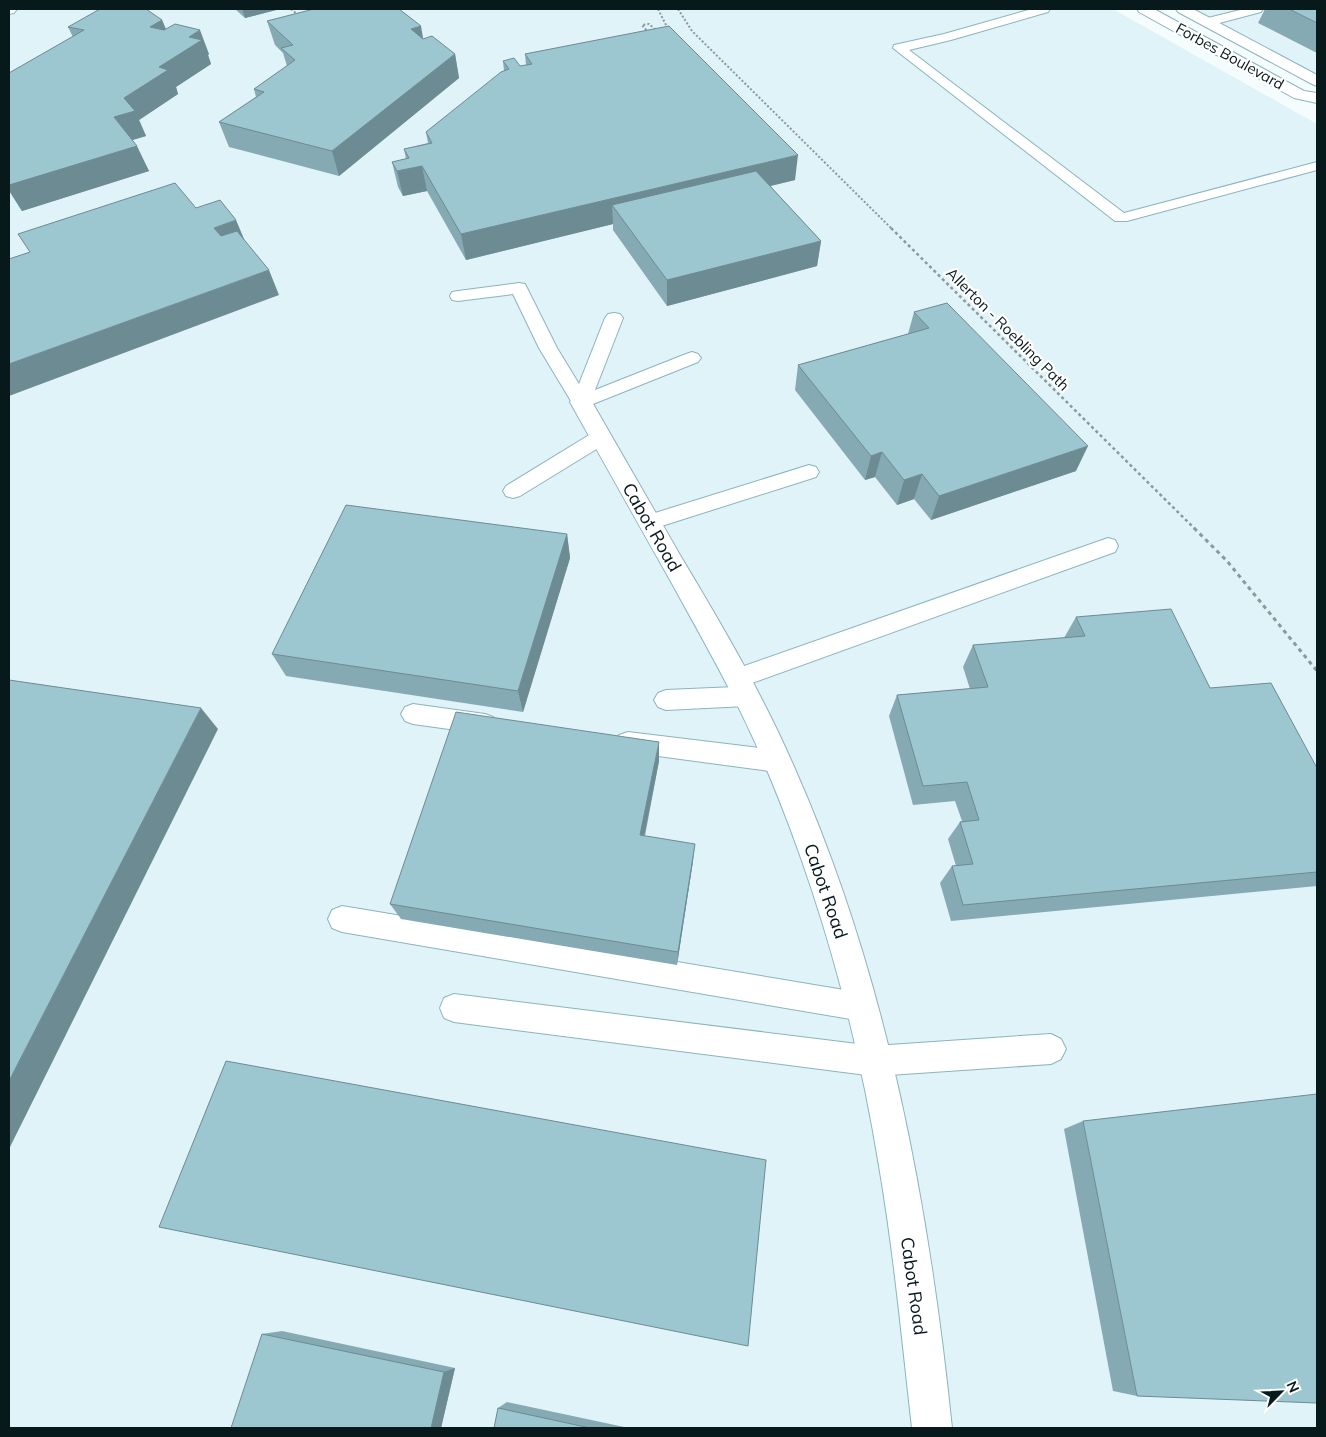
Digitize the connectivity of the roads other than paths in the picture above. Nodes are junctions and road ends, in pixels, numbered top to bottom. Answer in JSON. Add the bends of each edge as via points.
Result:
{"nodes":[{"id":1,"x":1044,"y":9,"type":"edge"},
{"id":2,"x":1144,"y":9,"type":"edge"},
{"id":3,"x":1183,"y":9,"type":"edge"},
{"id":4,"x":1257,"y":9,"type":"edge"},
{"id":5,"x":1208,"y":22,"type":"junction"},
{"id":6,"x":1317,"y":81,"type":"edge"},
{"id":7,"x":1317,"y":98,"type":"edge"},
{"id":8,"x":1317,"y":166,"type":"edge"},
{"id":9,"x":458,"y":296,"type":"dead end"},
{"id":10,"x":614,"y":318,"type":"dead end"},
{"id":11,"x":692,"y":358,"type":"dead end"},
{"id":12,"x":581,"y":402,"type":"junction"},
{"id":13,"x":601,"y":437,"type":"junction"},
{"id":14,"x":809,"y":472,"type":"dead end"},
{"id":15,"x":514,"y":491,"type":"dead end"},
{"id":16,"x":649,"y":522,"type":"junction"},
{"id":17,"x":1108,"y":546,"type":"dead end"},
{"id":18,"x":742,"y":687,"type":"junction"},
{"id":19,"x":666,"y":700,"type":"dead end"},
{"id":20,"x":413,"y":714,"type":"dead end"},
{"id":21,"x":502,"y":726,"type":"edge"},
{"id":22,"x":611,"y":740,"type":"edge"},
{"id":23,"x":777,"y":761,"type":"junction"},
{"id":24,"x":342,"y":919,"type":"dead end"},
{"id":25,"x":862,"y":1007,"type":"junction"},
{"id":26,"x":454,"y":1008,"type":"dead end"},
{"id":27,"x":1051,"y":1049,"type":"dead end"},
{"id":28,"x":874,"y":1061,"type":"junction"},
{"id":29,"x":932,"y":1428,"type":"edge"}],
"edges":[{"from":1,"to":8,"type":"lane","via":[[899,48],[1121,218]]},
{"from":2,"to":7,"type":"street","name":"Forbes Boulevard","via":[[1300,95]]},
{"from":3,"to":5,"type":"street","name":"Forbes Boulevard"},
{"from":4,"to":5,"type":"lane"},
{"from":5,"to":6,"type":"street","name":"Forbes Boulevard"},
{"from":9,"to":12,"type":"lane","via":[[518,288],[548,348]]},
{"from":10,"to":12,"type":"lane"},
{"from":11,"to":12,"type":"lane"},
{"from":12,"to":13,"type":"street","name":"Cabot Road"},
{"from":13,"to":15,"type":"lane"},
{"from":13,"to":16,"type":"street","name":"Cabot Road"},
{"from":14,"to":16,"type":"lane"},
{"from":16,"to":18,"type":"street","name":"Cabot Road"},
{"from":17,"to":18,"type":"lane"},
{"from":18,"to":19,"type":"lane"},
{"from":18,"to":23,"type":"street","name":"Cabot Road"},
{"from":20,"to":21,"type":"lane"},
{"from":22,"to":23,"type":"lane"},
{"from":23,"to":25,"type":"street","name":"Cabot Road","via":[[829,895]]},
{"from":24,"to":25,"type":"lane"},
{"from":25,"to":28,"type":"street","name":"Cabot Road"},
{"from":26,"to":28,"type":"lane"},
{"from":27,"to":28,"type":"lane"},
{"from":28,"to":29,"type":"street","name":"Cabot Road","via":[[890,1129],[915,1278]]}]}
